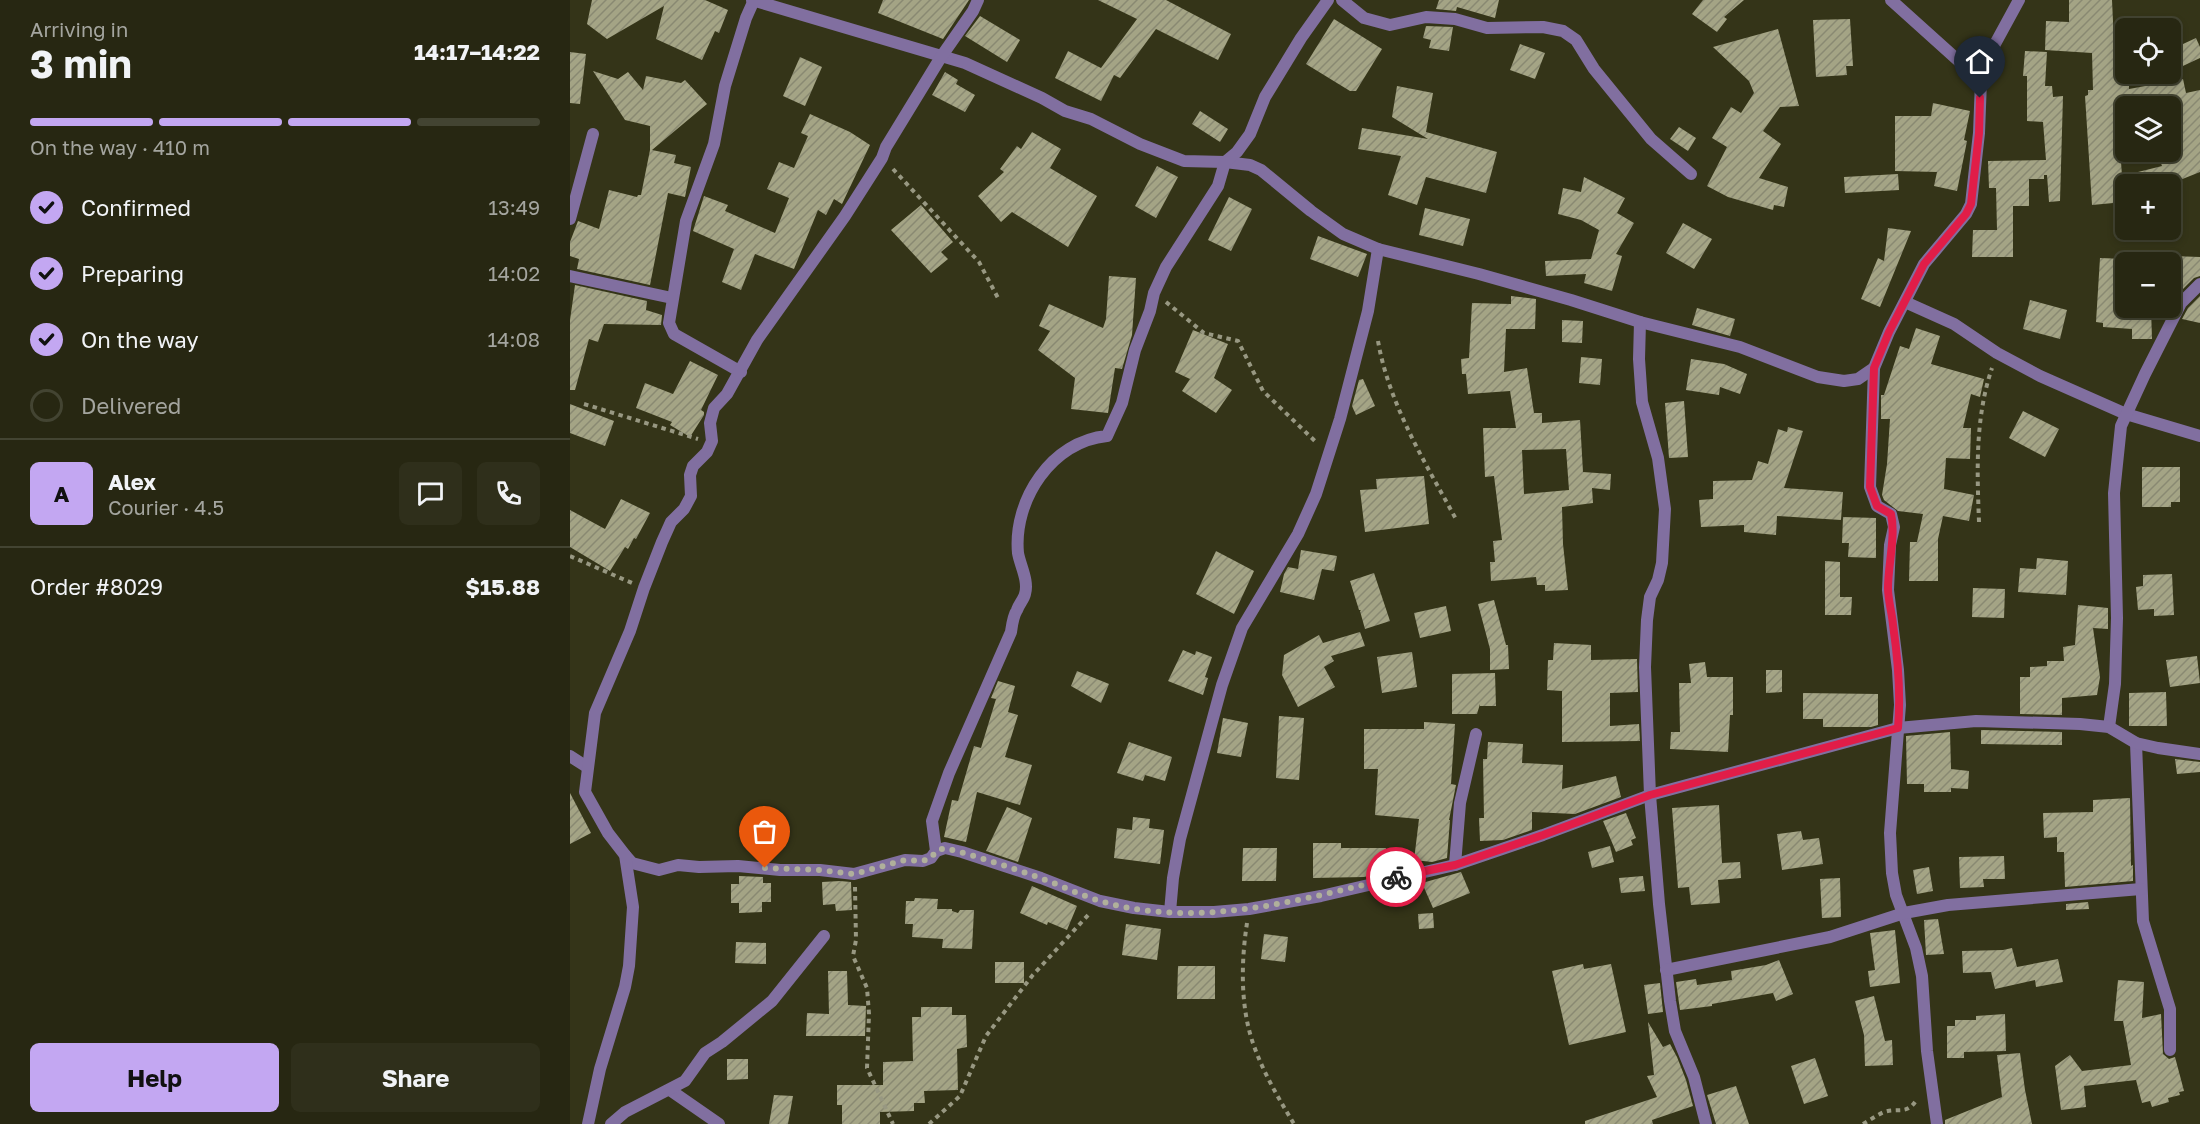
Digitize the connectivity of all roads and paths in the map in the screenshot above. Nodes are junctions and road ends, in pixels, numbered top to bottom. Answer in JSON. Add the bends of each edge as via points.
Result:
{"nodes":[{"id":1,"x":753,"y":0,"type":"edge"},
{"id":2,"x":978,"y":0,"type":"edge"},
{"id":3,"x":1328,"y":0,"type":"edge"},
{"id":4,"x":1342,"y":0,"type":"edge"},
{"id":5,"x":1891,"y":0,"type":"edge"},
{"id":6,"x":2019,"y":0,"type":"edge"},
{"id":7,"x":941,"y":57,"type":"junction"},
{"id":8,"x":1981,"y":81,"type":"junction"},
{"id":9,"x":593,"y":134,"type":"dead end"},
{"id":10,"x":882,"y":158,"type":"junction"},
{"id":11,"x":1225,"y":162,"type":"junction"},
{"id":12,"x":1690,"y":174,"type":"dead end"},
{"id":13,"x":570,"y":219,"type":"edge"},
{"id":14,"x":1378,"y":249,"type":"junction"},
{"id":15,"x":570,"y":276,"type":"edge"},
{"id":16,"x":2200,"y":284,"type":"edge"},
{"id":17,"x":1154,"y":292,"type":"junction"},
{"id":18,"x":672,"y":298,"type":"junction"},
{"id":19,"x":998,"y":298,"type":"dead end"},
{"id":20,"x":1905,"y":302,"type":"junction"},
{"id":21,"x":1368,"y":311,"type":"junction"},
{"id":22,"x":1640,"y":322,"type":"junction"},
{"id":23,"x":1997,"y":353,"type":"junction"},
{"id":24,"x":1874,"y":368,"type":"junction"},
{"id":25,"x":741,"y":372,"type":"junction"},
{"id":26,"x":584,"y":404,"type":"dead end"},
{"id":27,"x":2126,"y":414,"type":"junction"},
{"id":28,"x":2200,"y":436,"type":"edge"},
{"id":29,"x":712,"y":441,"type":"junction"},
{"id":30,"x":1328,"y":453,"type":"junction"},
{"id":31,"x":1457,"y":521,"type":"dead end"},
{"id":32,"x":1979,"y":522,"type":"dead end"},
{"id":33,"x":570,"y":556,"type":"edge"},
{"id":34,"x":644,"y":588,"type":"junction"},
{"id":35,"x":2109,"y":727,"type":"junction"},
{"id":36,"x":1898,"y":728,"type":"junction"},
{"id":37,"x":1476,"y":734,"type":"dead end"},
{"id":38,"x":2136,"y":742,"type":"junction"},
{"id":39,"x":2200,"y":754,"type":"edge"},
{"id":40,"x":570,"y":756,"type":"edge"},
{"id":41,"x":587,"y":767,"type":"junction"},
{"id":42,"x":1650,"y":795,"type":"junction"},
{"id":43,"x":936,"y":851,"type":"junction"},
{"id":44,"x":625,"y":855,"type":"junction"},
{"id":45,"x":1455,"y":865,"type":"junction"},
{"id":46,"x":854,"y":874,"type":"junction"},
{"id":47,"x":2141,"y":889,"type":"junction"},
{"id":48,"x":1100,"y":901,"type":"junction"},
{"id":49,"x":1249,"y":909,"type":"junction"},
{"id":50,"x":1170,"y":912,"type":"junction"},
{"id":51,"x":1904,"y":913,"type":"junction"},
{"id":52,"x":824,"y":936,"type":"dead end"},
{"id":53,"x":1666,"y":970,"type":"junction"},
{"id":54,"x":2170,"y":1050,"type":"dead end"},
{"id":55,"x":1931,"y":1078,"type":"junction"},
{"id":56,"x":670,"y":1090,"type":"junction"},
{"id":57,"x":588,"y":1124,"type":"edge"},
{"id":58,"x":611,"y":1124,"type":"edge"},
{"id":59,"x":719,"y":1124,"type":"edge"},
{"id":60,"x":892,"y":1124,"type":"edge"},
{"id":61,"x":929,"y":1124,"type":"edge"},
{"id":62,"x":1294,"y":1124,"type":"edge"},
{"id":63,"x":1706,"y":1124,"type":"edge"},
{"id":64,"x":1863,"y":1124,"type":"edge"},
{"id":65,"x":1937,"y":1124,"type":"edge"}],
"edges":[{"from":1,"to":7,"type":"street"},
{"from":1,"to":18,"type":"street","via":[[725,86],[714,144],[686,221]]},
{"from":2,"to":7,"type":"street"},
{"from":3,"to":11,"type":"street","via":[[1265,97],[1250,134]]},
{"from":4,"to":12,"type":"street","via":[[1364,18],[1390,25],[1426,17],[1488,28],[1543,27],[1563,31],[1576,39],[1594,69],[1651,140]]},
{"from":5,"to":8,"type":"street"},
{"from":6,"to":8,"type":"street","via":[[1995,44]]},
{"from":7,"to":10,"type":"street"},
{"from":7,"to":11,"type":"street","via":[[965,63],[1184,161]]},
{"from":8,"to":20,"type":"street","via":[[1971,204],[1924,264]]},
{"from":9,"to":13,"type":"street"},
{"from":10,"to":19,"type":"path","via":[[979,262]]},
{"from":10,"to":25,"type":"street","via":[[758,340]]},
{"from":11,"to":14,"type":"street","via":[[1261,170],[1343,234]]},
{"from":11,"to":17,"type":"street","via":[[1218,186]]},
{"from":14,"to":21,"type":"street"},
{"from":14,"to":22,"type":"street","via":[[1479,274]]},
{"from":15,"to":18,"type":"street"},
{"from":16,"to":27,"type":"street","via":[[2181,303]]},
{"from":17,"to":30,"type":"path","via":[[1204,333],[1238,341],[1263,391]]},
{"from":17,"to":43,"type":"street","via":[[1122,403],[1107,435],[1076,445],[1060,456],[1027,497],[1018,553],[1025,594],[932,820]]},
{"from":18,"to":25,"type":"street","via":[[669,323],[674,334]]},
{"from":20,"to":23,"type":"street","via":[[1954,324]]},
{"from":20,"to":24,"type":"street"},
{"from":21,"to":30,"type":"street"},
{"from":21,"to":31,"type":"path","via":[[1391,390]]},
{"from":22,"to":24,"type":"street","via":[[1740,347],[1818,377],[1858,379]]},
{"from":22,"to":42,"type":"street","via":[[1642,402],[1658,459],[1665,509],[1662,563],[1647,620]]},
{"from":23,"to":27,"type":"street"},
{"from":23,"to":32,"type":"path","via":[[1982,406],[1977,451]]},
{"from":24,"to":36,"type":"street","via":[[1870,487],[1877,506],[1891,514],[1894,527],[1888,590],[1898,670]]},
{"from":25,"to":29,"type":"street","via":[[714,408],[710,423]]},
{"from":26,"to":29,"type":"path"},
{"from":27,"to":28,"type":"street"},
{"from":27,"to":35,"type":"street","via":[[2121,426],[2114,494],[2117,618]]},
{"from":29,"to":34,"type":"street","via":[[693,466],[691,496],[671,522]]},
{"from":30,"to":50,"type":"street","via":[[1298,534],[1242,628],[1222,685],[1180,839]]},
{"from":33,"to":34,"type":"path"},
{"from":34,"to":41,"type":"street","via":[[595,713]]},
{"from":35,"to":36,"type":"street","via":[[1976,721]]},
{"from":35,"to":38,"type":"street"},
{"from":36,"to":42,"type":"street"},
{"from":36,"to":51,"type":"street","via":[[1890,833],[1892,873]]},
{"from":37,"to":45,"type":"street","via":[[1460,803]]},
{"from":38,"to":39,"type":"street"},
{"from":38,"to":47,"type":"street"},
{"from":40,"to":41,"type":"street"},
{"from":41,"to":44,"type":"street","via":[[585,792]]},
{"from":42,"to":45,"type":"street"},
{"from":42,"to":53,"type":"street"},
{"from":43,"to":46,"type":"street","via":[[923,861],[905,860]]},
{"from":43,"to":48,"type":"street","via":[[945,848],[962,852]]},
{"from":44,"to":46,"type":"street","via":[[632,863],[658,870],[678,865],[738,866]]},
{"from":44,"to":57,"type":"street","via":[[633,907],[629,966]]},
{"from":45,"to":49,"type":"street"},
{"from":46,"to":60,"type":"path","via":[[856,940],[852,956],[867,988],[867,1068]]},
{"from":47,"to":51,"type":"street","via":[[1948,905]]},
{"from":47,"to":54,"type":"street","via":[[2143,921],[2170,1009]]},
{"from":48,"to":50,"type":"street"},
{"from":48,"to":61,"type":"path","via":[[1032,976],[986,1036],[960,1096]]},
{"from":49,"to":50,"type":"street"},
{"from":49,"to":62,"type":"path","via":[[1244,1006],[1253,1045]]},
{"from":51,"to":53,"type":"street","via":[[1830,937]]},
{"from":51,"to":55,"type":"street","via":[[1922,976]]},
{"from":52,"to":56,"type":"street","via":[[772,1001],[705,1053],[691,1076]]},
{"from":53,"to":63,"type":"street","via":[[1675,1030],[1694,1077]]},
{"from":55,"to":64,"type":"path","via":[[1911,1108],[1884,1112]]},
{"from":55,"to":65,"type":"street"},
{"from":56,"to":58,"type":"street","via":[[632,1108]]},
{"from":56,"to":59,"type":"street"}]}
